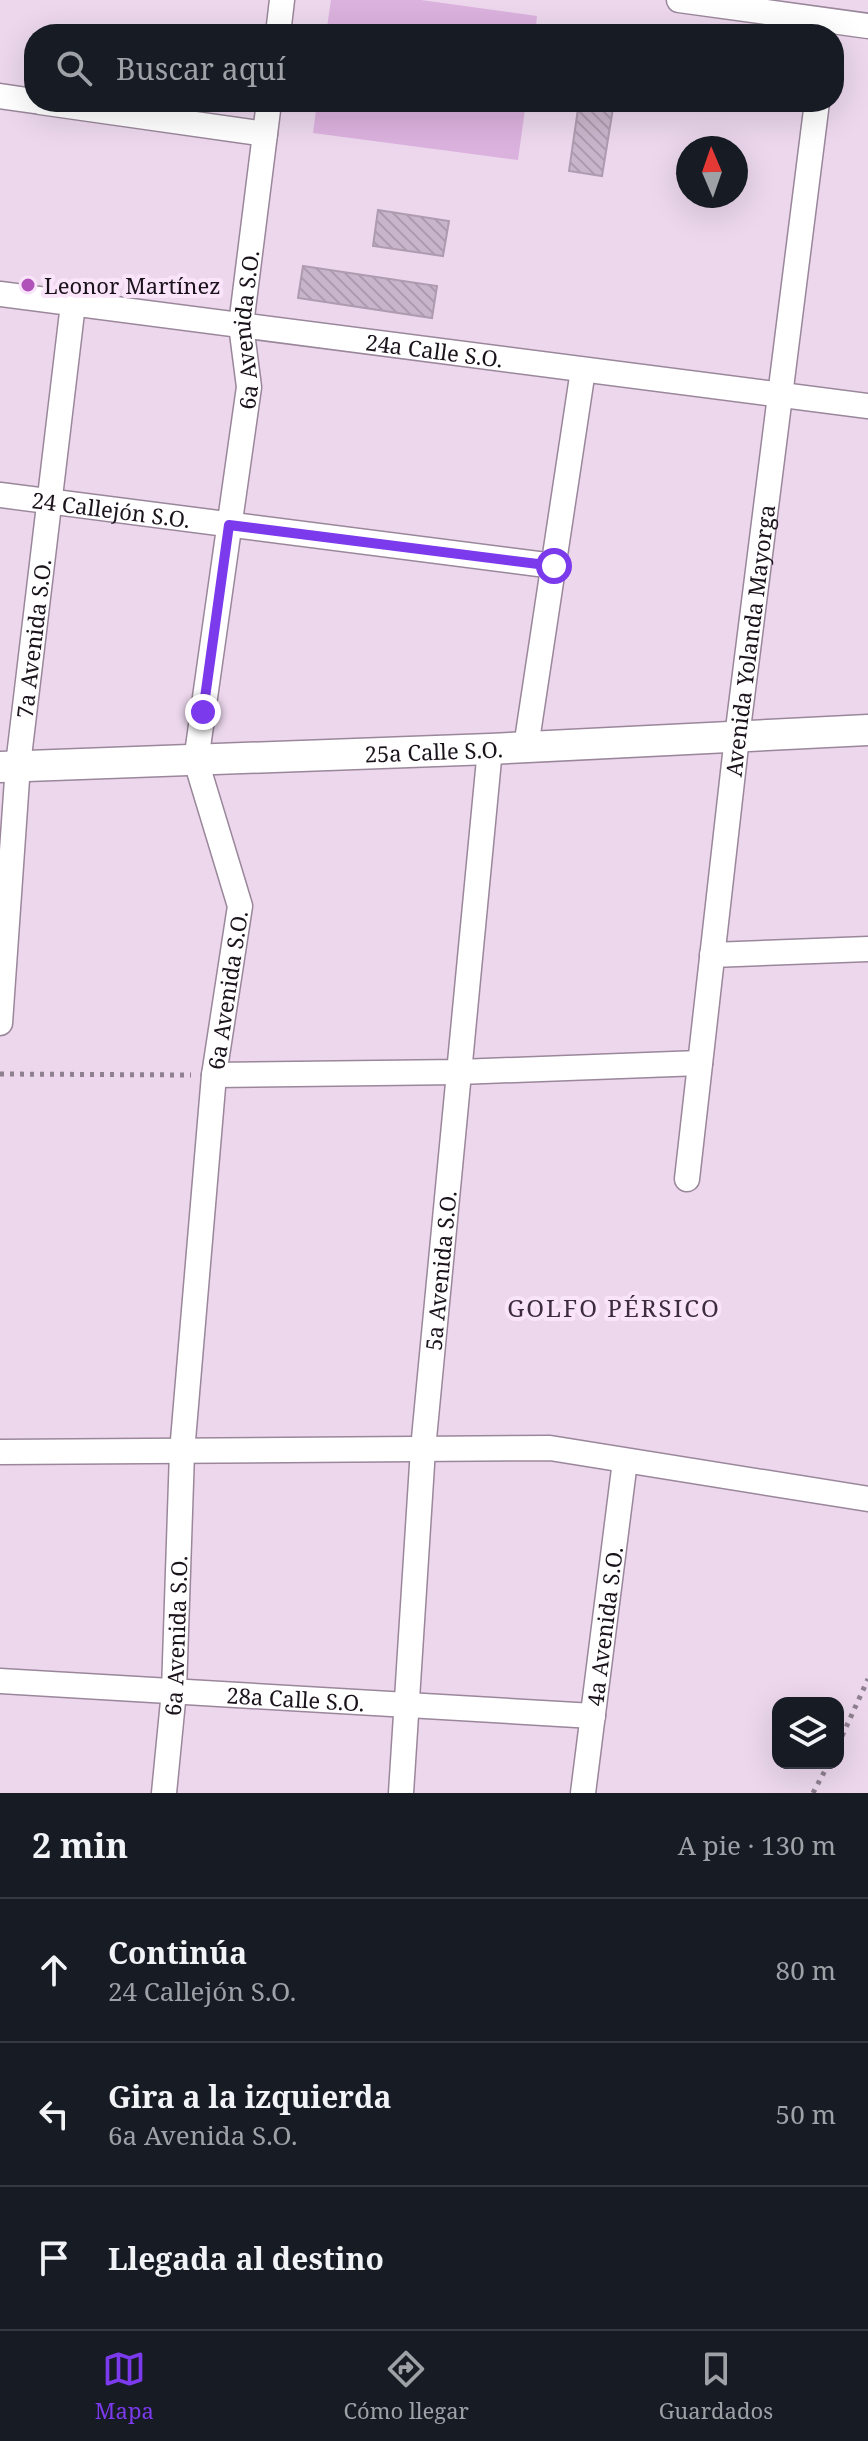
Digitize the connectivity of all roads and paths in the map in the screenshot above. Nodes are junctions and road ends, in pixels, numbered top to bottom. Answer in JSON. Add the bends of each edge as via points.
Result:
{"nodes":[{"id":1,"x":282,"y":0,"type":"edge"},
{"id":2,"x":679,"y":0,"type":"edge"},
{"id":3,"x":828,"y":18,"type":"edge"},
{"id":4,"x":279,"y":24,"type":"edge"},
{"id":5,"x":868,"y":26,"type":"edge"},
{"id":6,"x":0,"y":96,"type":"edge"},
{"id":7,"x":24,"y":100,"type":"edge"},
{"id":8,"x":108,"y":112,"type":"edge"},
{"id":9,"x":268,"y":112,"type":"edge"},
{"id":10,"x":816,"y":112,"type":"edge"},
{"id":11,"x":265,"y":134,"type":"junction"},
{"id":12,"x":0,"y":294,"type":"edge"},
{"id":13,"x":73,"y":304,"type":"junction"},
{"id":14,"x":241,"y":325,"type":"junction"},
{"id":15,"x":583,"y":370,"type":"junction"},
{"id":16,"x":778,"y":395,"type":"junction"},
{"id":17,"x":868,"y":406,"type":"edge"},
{"id":18,"x":0,"y":495,"type":"edge"},
{"id":19,"x":49,"y":502,"type":"junction"},
{"id":20,"x":229,"y":525,"type":"junction"},
{"id":21,"x":554,"y":566,"type":"junction"},
{"id":22,"x":868,"y":730,"type":"edge"},
{"id":23,"x":737,"y":737,"type":"junction"},
{"id":24,"x":526,"y":747,"type":"junction"},
{"id":25,"x":490,"y":749,"type":"junction"},
{"id":26,"x":196,"y":761,"type":"junction"},
{"id":27,"x":9,"y":766,"type":"edge"},
{"id":28,"x":868,"y":949,"type":"edge"},
{"id":29,"x":712,"y":955,"type":"junction"},
{"id":30,"x":0,"y":1023,"type":"edge"},
{"id":31,"x":700,"y":1063,"type":"junction"},
{"id":32,"x":459,"y":1072,"type":"junction"},
{"id":33,"x":0,"y":1074,"type":"edge"},
{"id":34,"x":214,"y":1075,"type":"junction"},
{"id":35,"x":687,"y":1179,"type":"dead end"},
{"id":36,"x":423,"y":1449,"type":"junction"},
{"id":37,"x":0,"y":1452,"type":"edge"},
{"id":38,"x":182,"y":1452,"type":"junction"},
{"id":39,"x":625,"y":1461,"type":"junction"},
{"id":40,"x":868,"y":1499,"type":"edge"},
{"id":41,"x":868,"y":1679,"type":"edge"},
{"id":42,"x":0,"y":1681,"type":"edge"},
{"id":43,"x":174,"y":1691,"type":"junction"},
{"id":44,"x":406,"y":1705,"type":"junction"},
{"id":45,"x":593,"y":1716,"type":"junction"},
{"id":46,"x":844,"y":1732,"type":"edge"},
{"id":47,"x":826,"y":1769,"type":"edge"},
{"id":48,"x":164,"y":1793,"type":"edge"},
{"id":49,"x":401,"y":1793,"type":"edge"},
{"id":50,"x":583,"y":1793,"type":"edge"},
{"id":51,"x":813,"y":1793,"type":"edge"}],
"edges":[{"from":1,"to":4,"type":"street"},
{"from":2,"to":3,"type":"street"},
{"from":3,"to":5,"type":"street"},
{"from":6,"to":7,"type":"street"},
{"from":8,"to":11,"type":"street"},
{"from":9,"to":11,"type":"street","name":"6a Avenida S.O."},
{"from":10,"to":16,"type":"street","name":"Avenida Yolanda Mayorga"},
{"from":11,"to":14,"type":"street","name":"6a Avenida S.O."},
{"from":12,"to":13,"type":"street","name":"24a Calle S.O."},
{"from":13,"to":14,"type":"street","name":"24a Calle S.O."},
{"from":13,"to":19,"type":"street","name":"7a Avenida S.O."},
{"from":14,"to":15,"type":"street","name":"24a Calle S.O."},
{"from":14,"to":20,"type":"street","name":"6a Avenida S.O.","via":[[249,387]]},
{"from":15,"to":16,"type":"street","name":"24a Calle S.O."},
{"from":15,"to":21,"type":"street"},
{"from":16,"to":17,"type":"street","name":"24a Calle S.O."},
{"from":16,"to":23,"type":"street","name":"Avenida Yolanda Mayorga"},
{"from":18,"to":19,"type":"street","name":"24 Callejón S.O."},
{"from":19,"to":20,"type":"street","name":"24 Callejón S.O."},
{"from":19,"to":27,"type":"street","name":"7a Avenida S.O."},
{"from":20,"to":21,"type":"street","name":"24 Callejón S.O."},
{"from":20,"to":26,"type":"street","name":"6a Avenida S.O."},
{"from":21,"to":24,"type":"street"},
{"from":22,"to":23,"type":"street","name":"25a Calle S.O."},
{"from":23,"to":24,"type":"street","name":"25a Calle S.O."},
{"from":23,"to":29,"type":"street","name":"Avenida Yolanda Mayorga"},
{"from":24,"to":25,"type":"street","name":"25a Calle S.O."},
{"from":25,"to":26,"type":"street","name":"25a Calle S.O."},
{"from":25,"to":32,"type":"street","name":"5a Avenida S.O."},
{"from":26,"to":27,"type":"street","name":"25a Calle S.O."},
{"from":26,"to":34,"type":"street","name":"6a Avenida S.O.","via":[[240,906]]},
{"from":27,"to":30,"type":"street","name":"7a Avenida S.O."},
{"from":28,"to":29,"type":"street"},
{"from":29,"to":31,"type":"street","name":"Avenida Yolanda Mayorga"},
{"from":31,"to":32,"type":"street"},
{"from":31,"to":35,"type":"street","name":"Avenida Yolanda Mayorga"},
{"from":32,"to":34,"type":"street"},
{"from":32,"to":36,"type":"street","name":"5a Avenida S.O."},
{"from":33,"to":34,"type":"path"},
{"from":34,"to":38,"type":"street","name":"6a Avenida S.O."},
{"from":36,"to":38,"type":"street"},
{"from":36,"to":39,"type":"street","via":[[550,1448]]},
{"from":36,"to":44,"type":"street","name":"5a Avenida S.O."},
{"from":37,"to":38,"type":"street"},
{"from":38,"to":43,"type":"street","name":"6a Avenida S.O."},
{"from":39,"to":40,"type":"street"},
{"from":39,"to":45,"type":"street","name":"4a Avenida S.O."},
{"from":41,"to":46,"type":"path"},
{"from":42,"to":43,"type":"street","name":"28a Calle S.O."},
{"from":43,"to":44,"type":"street","name":"28a Calle S.O."},
{"from":43,"to":48,"type":"street","name":"6a Avenida S.O."},
{"from":44,"to":45,"type":"street","name":"28a Calle S.O."},
{"from":44,"to":49,"type":"street","name":"5a Avenida S.O."},
{"from":45,"to":50,"type":"street","name":"4a Avenida S.O."},
{"from":47,"to":51,"type":"path"}]}
